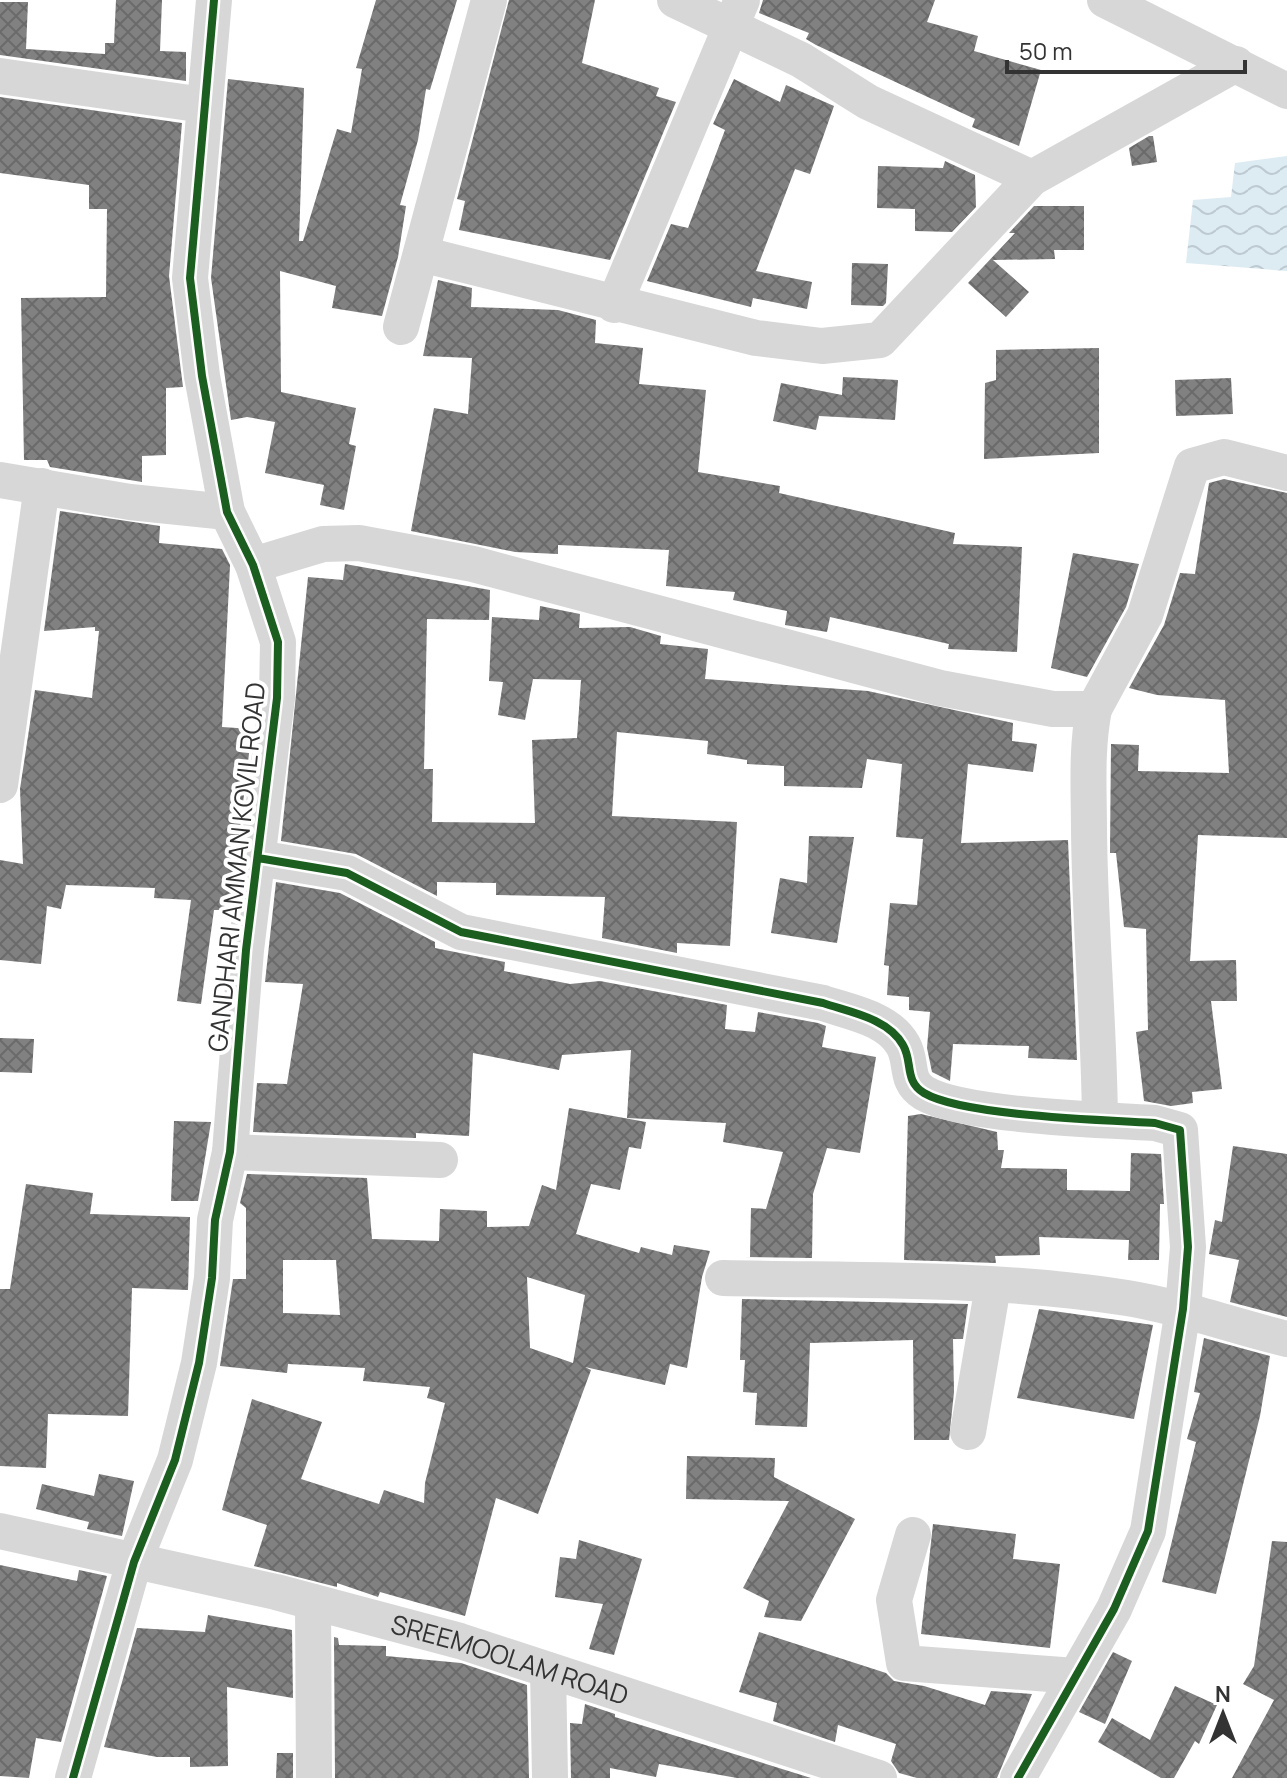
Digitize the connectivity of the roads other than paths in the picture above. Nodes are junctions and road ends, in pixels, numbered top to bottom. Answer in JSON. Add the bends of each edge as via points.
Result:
{"nodes":[{"id":1,"x":214,"y":0,"type":"edge"},
{"id":2,"x":489,"y":0,"type":"edge"},
{"id":3,"x":675,"y":0,"type":"edge"},
{"id":4,"x":1105,"y":0,"type":"edge"},
{"id":5,"x":736,"y":12,"type":"edge"},
{"id":6,"x":1236,"y":64,"type":"junction"},
{"id":7,"x":0,"y":76,"type":"edge"},
{"id":8,"x":1287,"y":91,"type":"edge"},
{"id":9,"x":204,"y":105,"type":"junction"},
{"id":10,"x":1032,"y":178,"type":"junction"},
{"id":11,"x":421,"y":254,"type":"junction"},
{"id":12,"x":614,"y":305,"type":"junction"},
{"id":13,"x":401,"y":327,"type":"dead end"},
{"id":14,"x":1287,"y":473,"type":"edge"},
{"id":15,"x":0,"y":480,"type":"edge"},
{"id":16,"x":42,"y":486,"type":"junction"},
{"id":17,"x":227,"y":512,"type":"junction"},
{"id":18,"x":253,"y":565,"type":"junction"},
{"id":19,"x":1094,"y":709,"type":"junction"},
{"id":20,"x":0,"y":785,"type":"edge"},
{"id":21,"x":258,"y":858,"type":"junction"},
{"id":22,"x":1100,"y":1120,"type":"junction"},
{"id":23,"x":230,"y":1152,"type":"junction"},
{"id":24,"x":440,"y":1160,"type":"dead end"},
{"id":25,"x":723,"y":1278,"type":"dead end"},
{"id":26,"x":993,"y":1286,"type":"junction"},
{"id":27,"x":1183,"y":1309,"type":"junction"},
{"id":28,"x":1287,"y":1339,"type":"edge"},
{"id":29,"x":968,"y":1432,"type":"dead end"},
{"id":30,"x":0,"y":1531,"type":"edge"},
{"id":31,"x":913,"y":1535,"type":"dead end"},
{"id":32,"x":134,"y":1562,"type":"junction"},
{"id":33,"x":313,"y":1602,"type":"junction"},
{"id":34,"x":548,"y":1670,"type":"junction"},
{"id":35,"x":1076,"y":1676,"type":"junction"},
{"id":36,"x":73,"y":1778,"type":"edge"},
{"id":37,"x":314,"y":1778,"type":"edge"},
{"id":38,"x":550,"y":1778,"type":"edge"},
{"id":39,"x":879,"y":1778,"type":"edge"},
{"id":40,"x":1018,"y":1778,"type":"edge"}],
"edges":[{"from":1,"to":9,"type":"street","name":"GANDHARI AMMAN KOVIL ROAD"},
{"from":2,"to":11,"type":"street"},
{"from":3,"to":5,"type":"street"},
{"from":4,"to":6,"type":"street"},
{"from":5,"to":10,"type":"street","via":[[868,102]]},
{"from":5,"to":12,"type":"street"},
{"from":6,"to":8,"type":"street"},
{"from":6,"to":10,"type":"street"},
{"from":7,"to":9,"type":"street"},
{"from":9,"to":17,"type":"street","name":"GANDHARI AMMAN KOVIL ROAD","via":[[190,278]]},
{"from":10,"to":12,"type":"street","via":[[880,340],[822,346],[756,338]]},
{"from":11,"to":12,"type":"street"},
{"from":11,"to":13,"type":"street"},
{"from":14,"to":19,"type":"street","via":[[1224,457],[1192,466],[1145,615]]},
{"from":15,"to":16,"type":"street"},
{"from":16,"to":17,"type":"street"},
{"from":16,"to":20,"type":"street"},
{"from":17,"to":18,"type":"street","name":"GANDHARI AMMAN KOVIL ROAD"},
{"from":18,"to":19,"type":"street","via":[[323,544],[359,543],[473,564],[940,688],[1053,709]]},
{"from":18,"to":21,"type":"street","name":"GANDHARI AMMAN KOVIL ROAD","via":[[278,642],[277,698]]},
{"from":19,"to":22,"type":"street","via":[[1088,742],[1090,910]]},
{"from":21,"to":22,"type":"street","via":[[347,873],[461,932],[823,1003],[888,1027],[904,1045],[911,1081],[924,1094],[965,1106]]},
{"from":21,"to":23,"type":"street","name":"GANDHARI AMMAN KOVIL ROAD"},
{"from":22,"to":27,"type":"street","via":[[1180,1130],[1188,1247]]},
{"from":23,"to":24,"type":"street"},
{"from":23,"to":32,"type":"street","name":"GANDHARI AMMAN KOVIL ROAD","via":[[215,1220],[199,1363],[175,1460]]},
{"from":25,"to":26,"type":"street"},
{"from":26,"to":27,"type":"street"},
{"from":26,"to":29,"type":"street"},
{"from":27,"to":28,"type":"street"},
{"from":27,"to":35,"type":"street","via":[[1148,1531],[1114,1609]]},
{"from":30,"to":32,"type":"street","name":"SREEMOOLAM ROAD"},
{"from":31,"to":35,"type":"street","via":[[894,1600],[904,1663]]},
{"from":32,"to":33,"type":"street","name":"SREEMOOLAM ROAD"},
{"from":32,"to":36,"type":"street","name":"GANDHARI AMMAN KOVIL ROAD"},
{"from":33,"to":34,"type":"street","name":"SREEMOOLAM ROAD"},
{"from":33,"to":37,"type":"street"},
{"from":34,"to":38,"type":"street"},
{"from":34,"to":39,"type":"street","name":"SREEMOOLAM ROAD"},
{"from":35,"to":40,"type":"street"}]}
